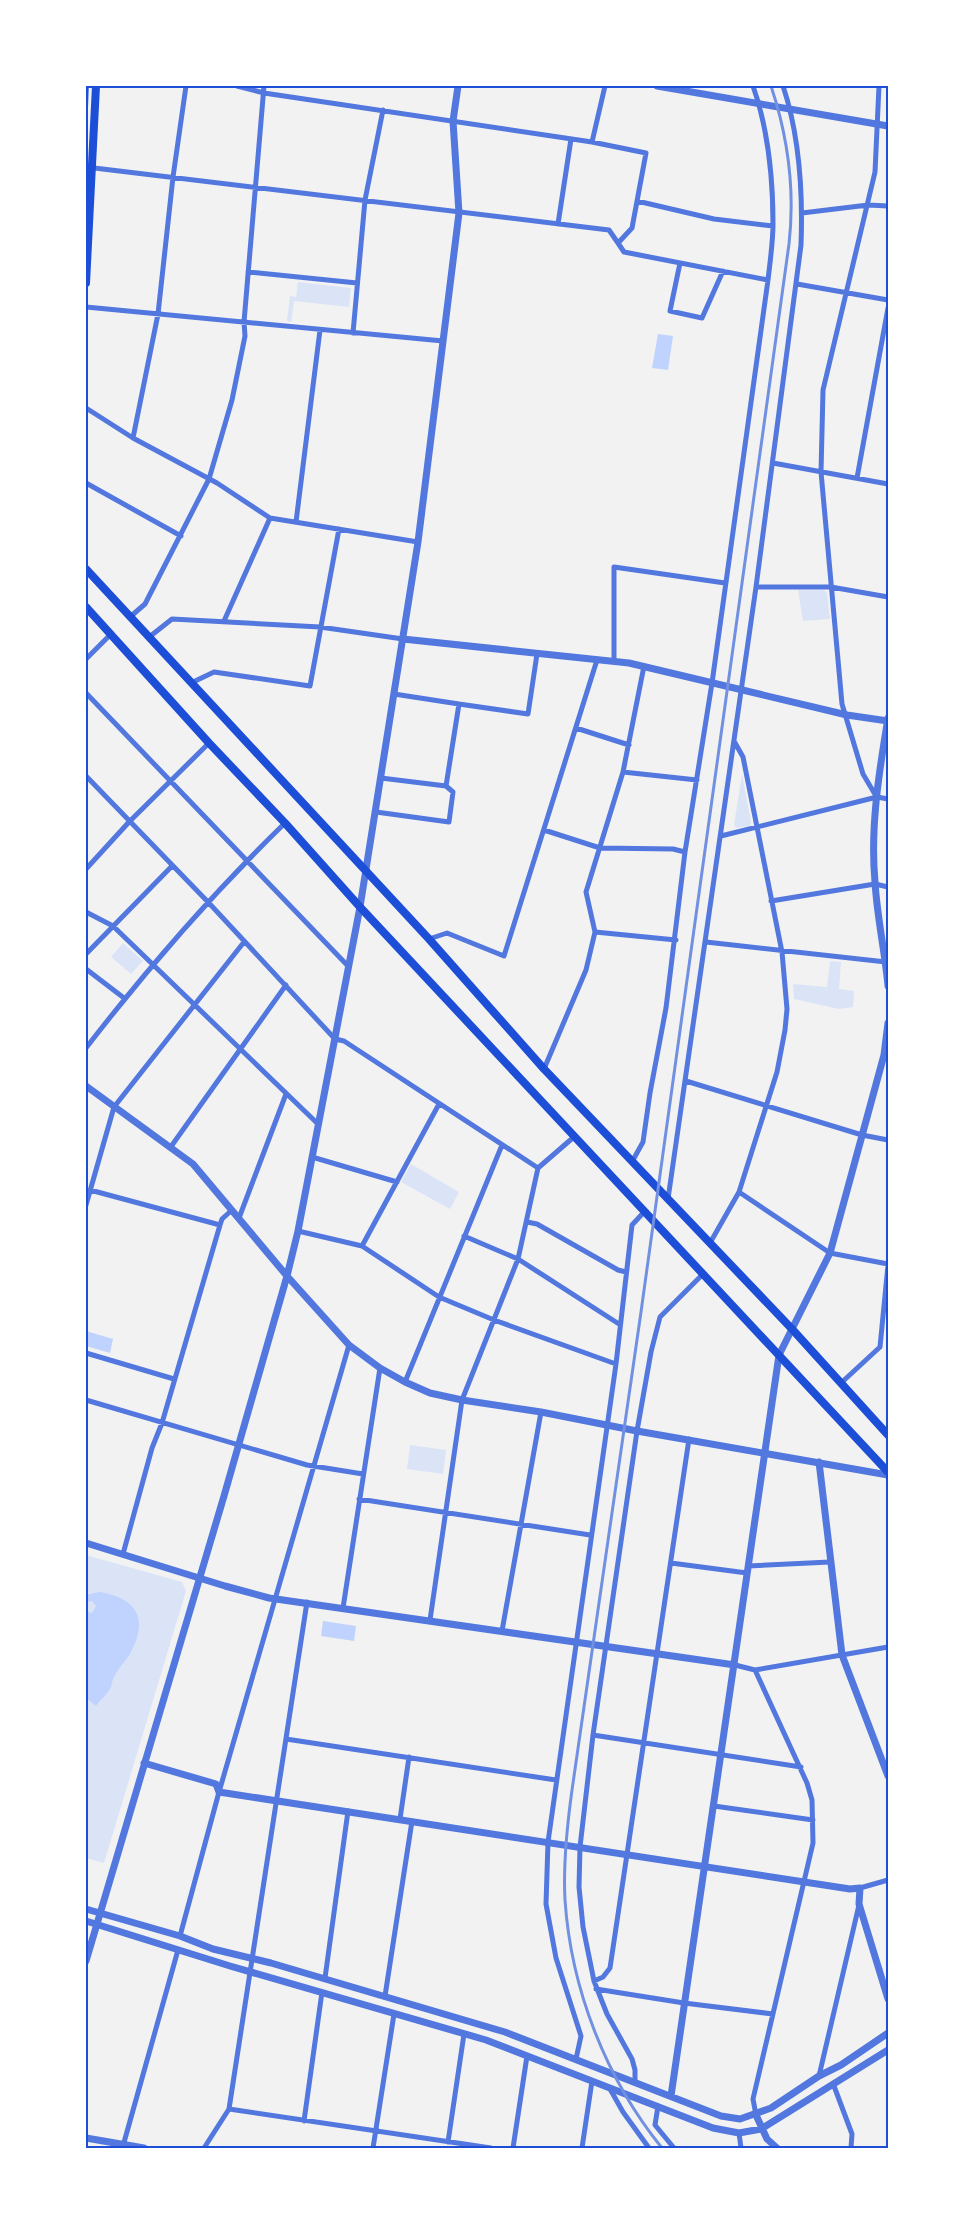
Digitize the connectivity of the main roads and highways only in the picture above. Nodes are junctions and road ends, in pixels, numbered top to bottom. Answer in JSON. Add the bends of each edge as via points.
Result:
{"nodes":[{"id":1,"x":96,"y":86,"type":"edge"},
{"id":2,"x":88,"y":167,"type":"edge"},
{"id":3,"x":86,"y":283,"type":"edge"},
{"id":4,"x":86,"y":569,"type":"edge"},
{"id":5,"x":86,"y":607,"type":"edge"},
{"id":6,"x":888,"y":1435,"type":"edge"},
{"id":7,"x":888,"y":1473,"type":"edge"}],
"edges":[{"from":1,"to":2,"type":"main road"},
{"from":2,"to":3,"type":"main road"},
{"from":4,"to":6,"type":"highway","via":[[429,939],[544,1069]]},
{"from":5,"to":7,"type":"highway"}]}
